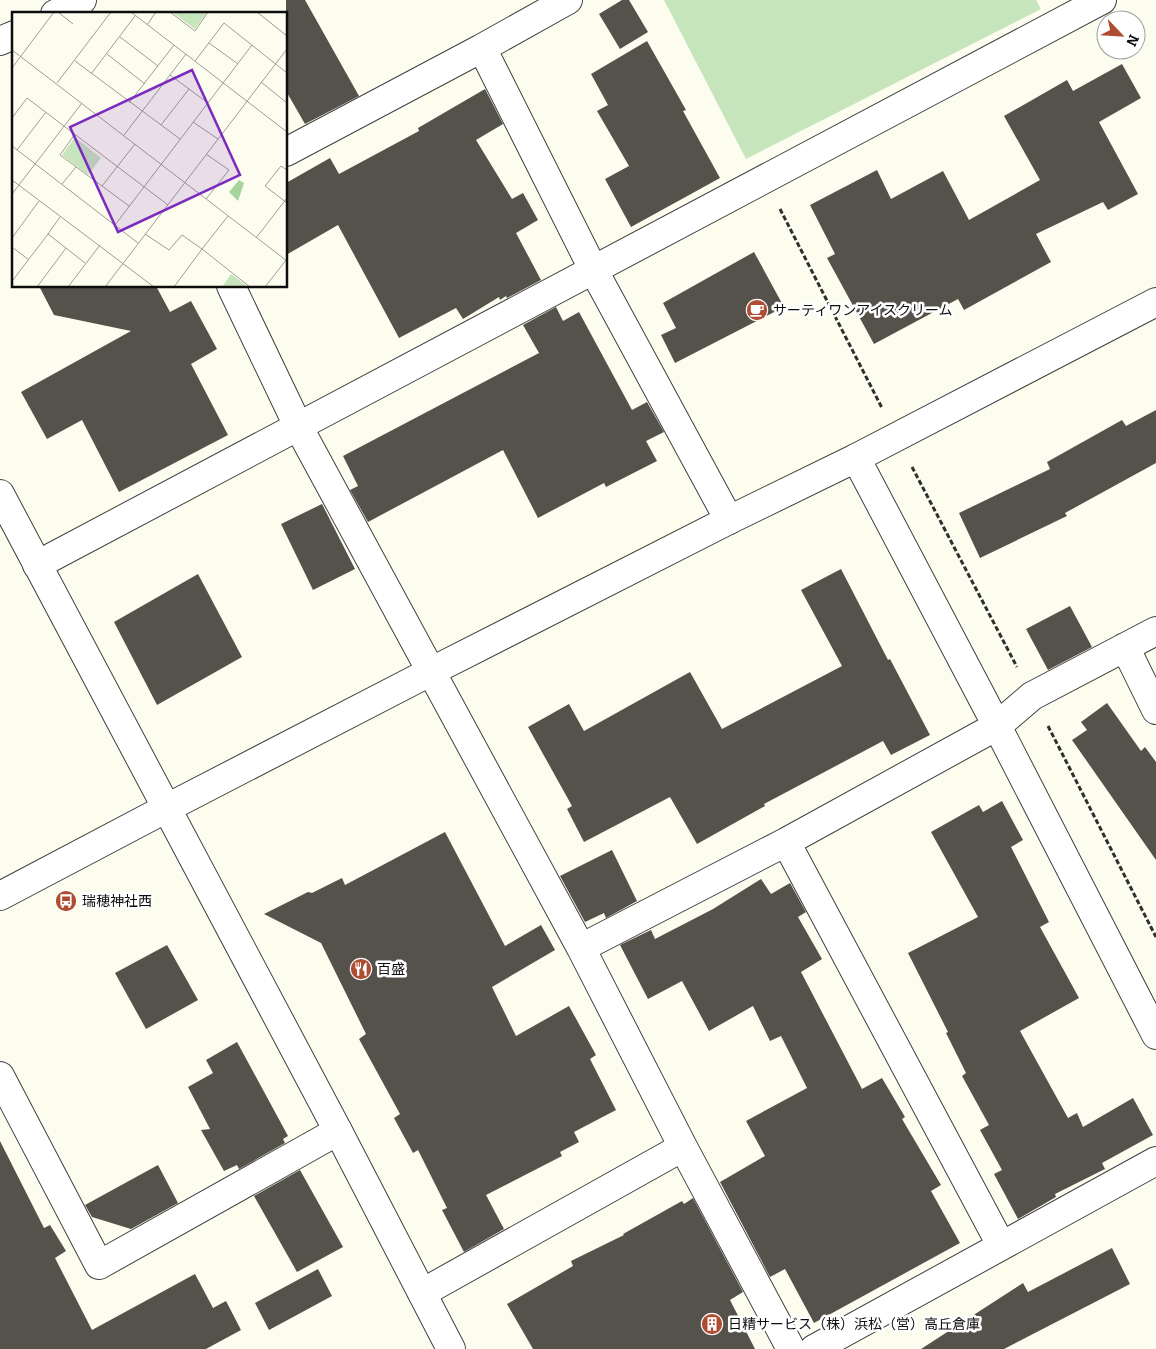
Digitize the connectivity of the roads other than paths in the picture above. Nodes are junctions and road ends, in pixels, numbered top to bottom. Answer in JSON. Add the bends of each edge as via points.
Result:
{"nodes":[{"id":1,"x":568,"y":0,"type":"edge"},
{"id":2,"x":1102,"y":0,"type":"edge"},
{"id":3,"x":84,"y":5,"type":"edge"},
{"id":4,"x":1063,"y":10,"type":"edge"},
{"id":5,"x":61,"y":12,"type":"edge"},
{"id":6,"x":12,"y":35,"type":"edge"},
{"id":7,"x":0,"y":42,"type":"edge"},
{"id":8,"x":482,"y":48,"type":"junction"},
{"id":9,"x":288,"y":151,"type":"edge"},
{"id":10,"x":593,"y":269,"type":"junction"},
{"id":11,"x":232,"y":288,"type":"edge"},
{"id":12,"x":1156,"y":302,"type":"edge"},
{"id":13,"x":298,"y":426,"type":"junction"},
{"id":14,"x":856,"y":458,"type":"junction"},
{"id":15,"x":0,"y":494,"type":"edge"},
{"id":16,"x":729,"y":520,"type":"junction"},
{"id":17,"x":37,"y":566,"type":"junction"},
{"id":18,"x":1156,"y":631,"type":"edge"},
{"id":19,"x":1125,"y":647,"type":"junction"},
{"id":20,"x":430,"y":672,"type":"junction"},
{"id":21,"x":1156,"y":710,"type":"edge"},
{"id":22,"x":997,"y":726,"type":"junction"},
{"id":23,"x":167,"y":808,"type":"junction"},
{"id":24,"x":786,"y":842,"type":"junction"},
{"id":25,"x":0,"y":896,"type":"edge"},
{"id":26,"x":581,"y":948,"type":"junction"},
{"id":27,"x":1156,"y":1035,"type":"edge"},
{"id":28,"x":0,"y":1076,"type":"edge"},
{"id":29,"x":338,"y":1131,"type":"junction"},
{"id":30,"x":683,"y":1148,"type":"junction"},
{"id":31,"x":1156,"y":1161,"type":"edge"},
{"id":32,"x":1001,"y":1245,"type":"junction"},
{"id":33,"x":422,"y":1293,"type":"junction"},
{"id":34,"x":451,"y":1349,"type":"edge"},
{"id":35,"x":791,"y":1349,"type":"edge"},
{"id":36,"x":814,"y":1349,"type":"edge"}],
"edges":[{"from":1,"to":8,"type":"street"},
{"from":2,"to":4,"type":"street"},
{"from":3,"to":5,"type":"street"},
{"from":4,"to":10,"type":"street","via":[[765,179]]},
{"from":6,"to":7,"type":"street"},
{"from":8,"to":9,"type":"street"},
{"from":8,"to":10,"type":"street"},
{"from":10,"to":13,"type":"street"},
{"from":10,"to":16,"type":"street"},
{"from":11,"to":13,"type":"street"},
{"from":12,"to":14,"type":"street"},
{"from":13,"to":17,"type":"street"},
{"from":13,"to":20,"type":"street"},
{"from":14,"to":16,"type":"street"},
{"from":14,"to":22,"type":"street"},
{"from":15,"to":17,"type":"street"},
{"from":16,"to":20,"type":"street"},
{"from":17,"to":23,"type":"street"},
{"from":18,"to":19,"type":"street"},
{"from":19,"to":21,"type":"street"},
{"from":19,"to":22,"type":"street","via":[[1032,696]]},
{"from":20,"to":23,"type":"street"},
{"from":20,"to":26,"type":"street"},
{"from":22,"to":24,"type":"street"},
{"from":22,"to":27,"type":"street"},
{"from":23,"to":25,"type":"street"},
{"from":23,"to":29,"type":"street"},
{"from":24,"to":26,"type":"street"},
{"from":24,"to":32,"type":"street"},
{"from":26,"to":30,"type":"street"},
{"from":28,"to":29,"type":"street","via":[[98,1265]]},
{"from":29,"to":33,"type":"street"},
{"from":30,"to":33,"type":"street"},
{"from":30,"to":35,"type":"street"},
{"from":31,"to":32,"type":"street"},
{"from":32,"to":36,"type":"street"},
{"from":33,"to":34,"type":"street"}]}
